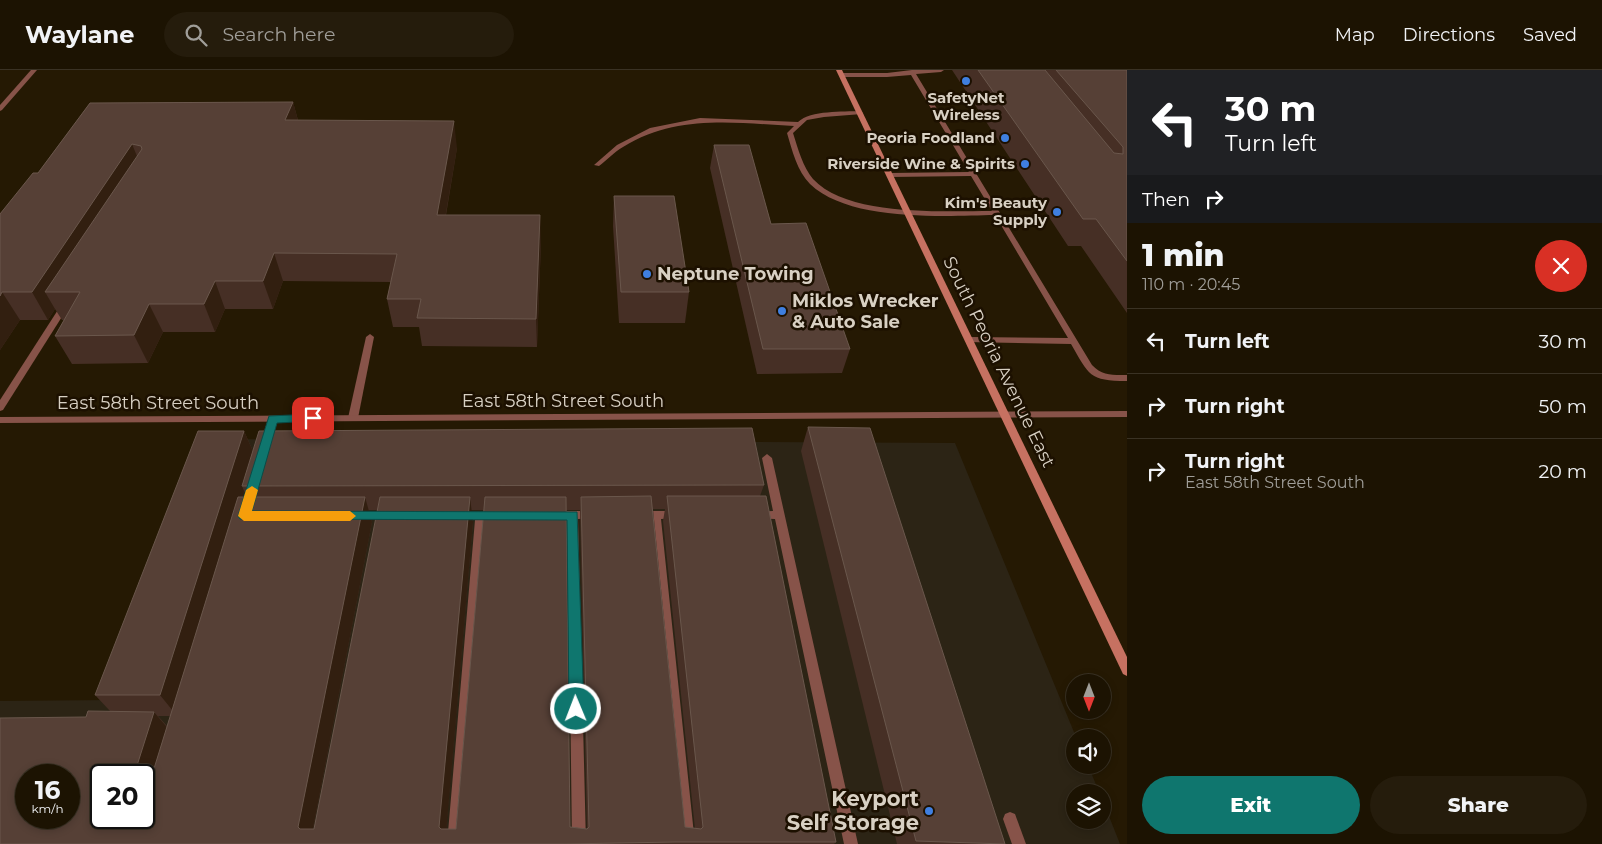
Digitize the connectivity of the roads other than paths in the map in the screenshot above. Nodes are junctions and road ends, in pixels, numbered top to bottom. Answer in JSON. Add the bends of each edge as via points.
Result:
{"nodes":[{"id":1,"x":34,"y":70,"type":"edge"},
{"id":2,"x":941,"y":70,"type":"edge"},
{"id":3,"x":841,"y":72,"type":"edge"},
{"id":4,"x":912,"y":72,"type":"junction"},
{"id":5,"x":0,"y":109,"type":"edge"},
{"id":6,"x":860,"y":113,"type":"junction"},
{"id":7,"x":800,"y":124,"type":"junction"},
{"id":8,"x":597,"y":165,"type":"dead end"},
{"id":9,"x":973,"y":174,"type":"junction"},
{"id":10,"x":890,"y":175,"type":"junction"},
{"id":11,"x":908,"y":212,"type":"junction"},
{"id":12,"x":997,"y":213,"type":"junction"},
{"id":13,"x":74,"y":292,"type":"edge"},
{"id":14,"x":370,"y":337,"type":"dead end"},
{"id":15,"x":969,"y":340,"type":"junction"},
{"id":16,"x":1074,"y":342,"type":"junction"},
{"id":17,"x":1127,"y":378,"type":"edge"},
{"id":18,"x":0,"y":408,"type":"edge"},
{"id":19,"x":1127,"y":414,"type":"edge"},
{"id":20,"x":1005,"y":415,"type":"junction"},
{"id":21,"x":353,"y":418,"type":"junction"},
{"id":22,"x":273,"y":419,"type":"junction"},
{"id":23,"x":0,"y":420,"type":"edge"},
{"id":24,"x":264,"y":450,"type":"edge"},
{"id":25,"x":768,"y":458,"type":"dead end"},
{"id":26,"x":545,"y":515,"type":"edge"},
{"id":27,"x":573,"y":515,"type":"junction"},
{"id":28,"x":609,"y":515,"type":"edge"},
{"id":29,"x":628,"y":515,"type":"edge"},
{"id":30,"x":655,"y":515,"type":"junction"},
{"id":31,"x":684,"y":515,"type":"edge"},
{"id":32,"x":751,"y":515,"type":"edge"},
{"id":33,"x":780,"y":515,"type":"junction"},
{"id":34,"x":453,"y":516,"type":"edge"},
{"id":35,"x":481,"y":516,"type":"junction"},
{"id":36,"x":508,"y":516,"type":"edge"},
{"id":37,"x":1127,"y":670,"type":"edge"},
{"id":38,"x":1010,"y":819,"type":"dead end"},
{"id":39,"x":454,"y":844,"type":"edge"},
{"id":40,"x":579,"y":844,"type":"edge"},
{"id":41,"x":688,"y":844,"type":"edge"},
{"id":42,"x":851,"y":844,"type":"edge"},
{"id":43,"x":1019,"y":844,"type":"edge"}],
"edges":[{"from":1,"to":5,"type":"street"},
{"from":2,"to":4,"type":"street"},
{"from":3,"to":4,"type":"street"},
{"from":3,"to":6,"type":"main road","name":"South Peoria Avenue East"},
{"from":4,"to":9,"type":"street"},
{"from":6,"to":7,"type":"street","via":[[824,114],[805,119]]},
{"from":6,"to":10,"type":"main road","name":"South Peoria Avenue East"},
{"from":7,"to":8,"type":"street","via":[[700,120],[650,130],[619,146]]},
{"from":7,"to":11,"type":"street","via":[[790,133],[800,163],[812,183],[843,202]]},
{"from":9,"to":10,"type":"street"},
{"from":9,"to":12,"type":"street"},
{"from":10,"to":11,"type":"main road","name":"South Peoria Avenue East"},
{"from":11,"to":12,"type":"street"},
{"from":11,"to":15,"type":"main road","name":"South Peoria Avenue East"},
{"from":12,"to":16,"type":"street"},
{"from":13,"to":18,"type":"street"},
{"from":14,"to":21,"type":"street"},
{"from":15,"to":16,"type":"street"},
{"from":15,"to":20,"type":"main road","name":"South Peoria Avenue East"},
{"from":16,"to":17,"type":"street","via":[[1099,377]]},
{"from":19,"to":20,"type":"street","name":"East 58th Street South"},
{"from":20,"to":21,"type":"street","name":"East 58th Street South"},
{"from":20,"to":37,"type":"main road","name":"South Peoria Avenue East"},
{"from":21,"to":22,"type":"street","name":"East 58th Street South"},
{"from":22,"to":23,"type":"street","name":"East 58th Street South"},
{"from":22,"to":24,"type":"street"},
{"from":25,"to":33,"type":"street"},
{"from":26,"to":27,"type":"street"},
{"from":27,"to":28,"type":"street"},
{"from":27,"to":40,"type":"street"},
{"from":29,"to":30,"type":"street"},
{"from":30,"to":31,"type":"street"},
{"from":30,"to":41,"type":"street"},
{"from":32,"to":33,"type":"street"},
{"from":33,"to":42,"type":"street"},
{"from":34,"to":35,"type":"street"},
{"from":35,"to":36,"type":"street"},
{"from":35,"to":39,"type":"street"},
{"from":38,"to":43,"type":"street"}]}
